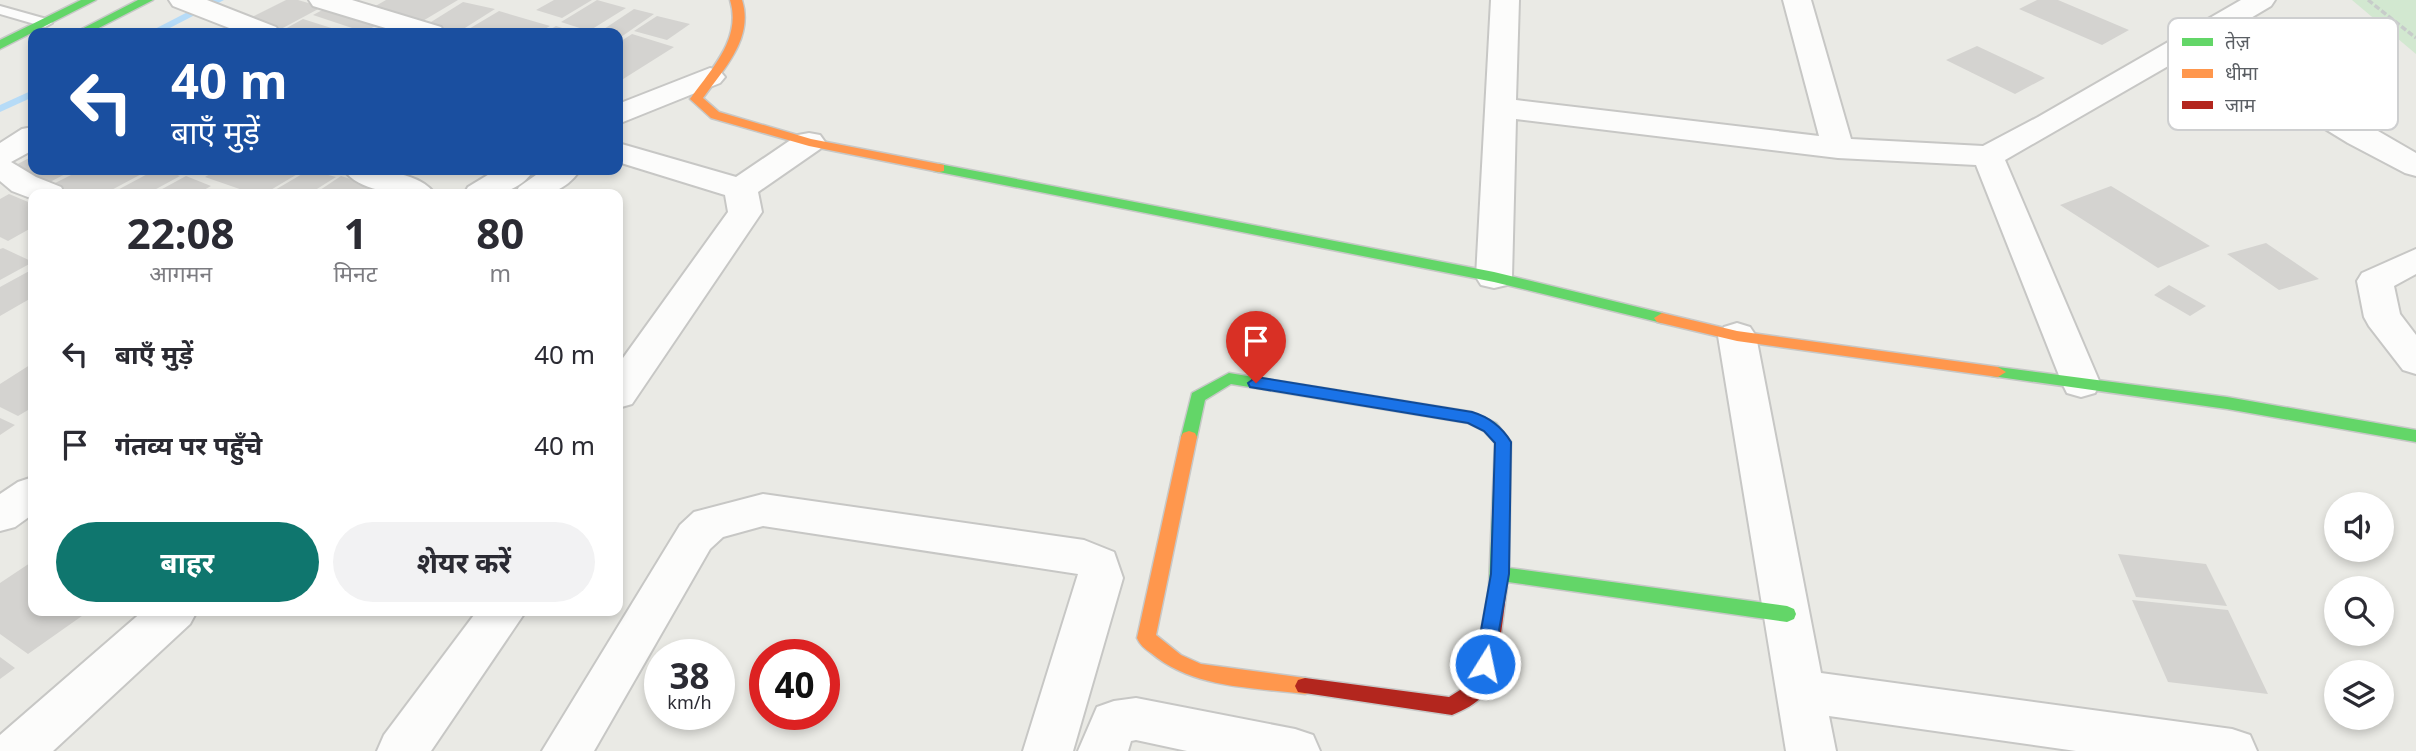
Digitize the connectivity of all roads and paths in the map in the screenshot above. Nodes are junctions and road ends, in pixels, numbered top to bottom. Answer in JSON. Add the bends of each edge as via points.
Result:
{"nodes":[{"id":1,"x":90,"y":0,"type":"edge"},
{"id":2,"x":147,"y":0,"type":"edge"},
{"id":3,"x":323,"y":0,"type":"edge"},
{"id":4,"x":736,"y":0,"type":"edge"},
{"id":5,"x":1505,"y":0,"type":"edge"},
{"id":6,"x":1797,"y":0,"type":"edge"},
{"id":7,"x":2261,"y":0,"type":"edge"},
{"id":8,"x":2368,"y":0,"type":"edge"},
{"id":9,"x":186,"y":1,"type":"edge"},
{"id":10,"x":0,"y":10,"type":"edge"},
{"id":11,"x":2230,"y":18,"type":"edge"},
{"id":12,"x":2391,"y":18,"type":"edge"},
{"id":13,"x":45,"y":23,"type":"junction"},
{"id":14,"x":2398,"y":24,"type":"edge"},
{"id":15,"x":35,"y":28,"type":"edge"},
{"id":16,"x":90,"y":28,"type":"edge"},
{"id":17,"x":253,"y":28,"type":"edge"},
{"id":18,"x":415,"y":28,"type":"edge"},
{"id":19,"x":28,"y":31,"type":"edge"},
{"id":20,"x":2416,"y":38,"type":"edge"},
{"id":21,"x":0,"y":45,"type":"edge"},
{"id":22,"x":2168,"y":54,"type":"edge"},
{"id":23,"x":710,"y":77,"type":"junction"},
{"id":24,"x":623,"y":85,"type":"edge"},
{"id":25,"x":658,"y":99,"type":"junction"},
{"id":26,"x":1503,"y":108,"type":"junction"},
{"id":27,"x":623,"y":114,"type":"edge"},
{"id":28,"x":2348,"y":130,"type":"edge"},
{"id":29,"x":809,"y":142,"type":"junction"},
{"id":30,"x":1838,"y":148,"type":"junction"},
{"id":31,"x":8,"y":152,"type":"edge"},
{"id":32,"x":623,"y":152,"type":"edge"},
{"id":33,"x":1988,"y":156,"type":"junction"},
{"id":34,"x":2416,"y":166,"type":"edge"},
{"id":35,"x":372,"y":175,"type":"edge"},
{"id":36,"x":510,"y":175,"type":"edge"},
{"id":37,"x":557,"y":175,"type":"edge"},
{"id":38,"x":36,"y":189,"type":"edge"},
{"id":39,"x":406,"y":189,"type":"edge"},
{"id":40,"x":488,"y":189,"type":"edge"},
{"id":41,"x":538,"y":189,"type":"edge"},
{"id":42,"x":741,"y":189,"type":"junction"},
{"id":43,"x":2416,"y":260,"type":"edge"},
{"id":44,"x":1494,"y":278,"type":"junction"},
{"id":45,"x":1737,"y":336,"type":"junction"},
{"id":46,"x":2416,"y":361,"type":"edge"},
{"id":47,"x":2081,"y":383,"type":"junction"},
{"id":48,"x":623,"y":387,"type":"edge"},
{"id":49,"x":2416,"y":436,"type":"edge"},
{"id":50,"x":28,"y":496,"type":"edge"},
{"id":51,"x":0,"y":516,"type":"edge"},
{"id":52,"x":1500,"y":574,"type":"junction"},
{"id":53,"x":1787,"y":614,"type":"junction"},
{"id":54,"x":168,"y":616,"type":"edge"},
{"id":55,"x":499,"y":616,"type":"edge"},
{"id":56,"x":1801,"y":691,"type":"junction"},
{"id":57,"x":18,"y":751,"type":"edge"},
{"id":58,"x":402,"y":751,"type":"edge"},
{"id":59,"x":567,"y":751,"type":"edge"},
{"id":60,"x":1048,"y":751,"type":"edge"},
{"id":61,"x":1103,"y":751,"type":"edge"},
{"id":62,"x":1295,"y":751,"type":"edge"},
{"id":63,"x":1811,"y":751,"type":"edge"},
{"id":64,"x":2232,"y":751,"type":"edge"}],
"edges":[{"from":1,"to":13,"type":"street"},
{"from":2,"to":16,"type":"street"},
{"from":3,"to":18,"type":"street"},
{"from":4,"to":23,"type":"street","via":[[744,16]]},
{"from":5,"to":26,"type":"street"},
{"from":6,"to":30,"type":"street"},
{"from":7,"to":11,"type":"street"},
{"from":8,"to":12,"type":"path"},
{"from":9,"to":17,"type":"street"},
{"from":10,"to":13,"type":"lane"},
{"from":13,"to":15,"type":"street"},
{"from":14,"to":20,"type":"path"},
{"from":19,"to":21,"type":"street"},
{"from":22,"to":33,"type":"street"},
{"from":23,"to":25,"type":"street"},
{"from":23,"to":29,"type":"street","via":[[696,99],[715,115]]},
{"from":24,"to":25,"type":"street"},
{"from":25,"to":27,"type":"street"},
{"from":26,"to":30,"type":"street"},
{"from":26,"to":44,"type":"street"},
{"from":28,"to":34,"type":"street"},
{"from":29,"to":42,"type":"street"},
{"from":29,"to":44,"type":"street"},
{"from":30,"to":33,"type":"street"},
{"from":31,"to":38,"type":"street","via":[[24,184]]},
{"from":32,"to":42,"type":"street"},
{"from":33,"to":47,"type":"street"},
{"from":35,"to":39,"type":"street"},
{"from":36,"to":40,"type":"street"},
{"from":37,"to":41,"type":"street"},
{"from":42,"to":48,"type":"street","via":[[745,212]]},
{"from":43,"to":46,"type":"street","via":[[2375,281],[2382,317]]},
{"from":44,"to":45,"type":"street"},
{"from":45,"to":47,"type":"street"},
{"from":45,"to":53,"type":"street"},
{"from":47,"to":49,"type":"street"},
{"from":50,"to":51,"type":"street"},
{"from":52,"to":52,"type":"street","via":[[1485,664],[1476,690],[1452,706],[1199,673],[1174,661],[1146,638],[1198,397],[1229,379],[1472,418],[1490,427],[1503,442]]},
{"from":52,"to":53,"type":"street"},
{"from":53,"to":56,"type":"street"},
{"from":54,"to":57,"type":"street"},
{"from":55,"to":58,"type":"street"},
{"from":56,"to":63,"type":"street"},
{"from":56,"to":64,"type":"street"},
{"from":59,"to":60,"type":"street","via":[[695,537],[709,524],[763,510],[1084,557],[1098,564],[1101,578]]},
{"from":61,"to":62,"type":"street","via":[[1114,722],[1136,719]]}]}
